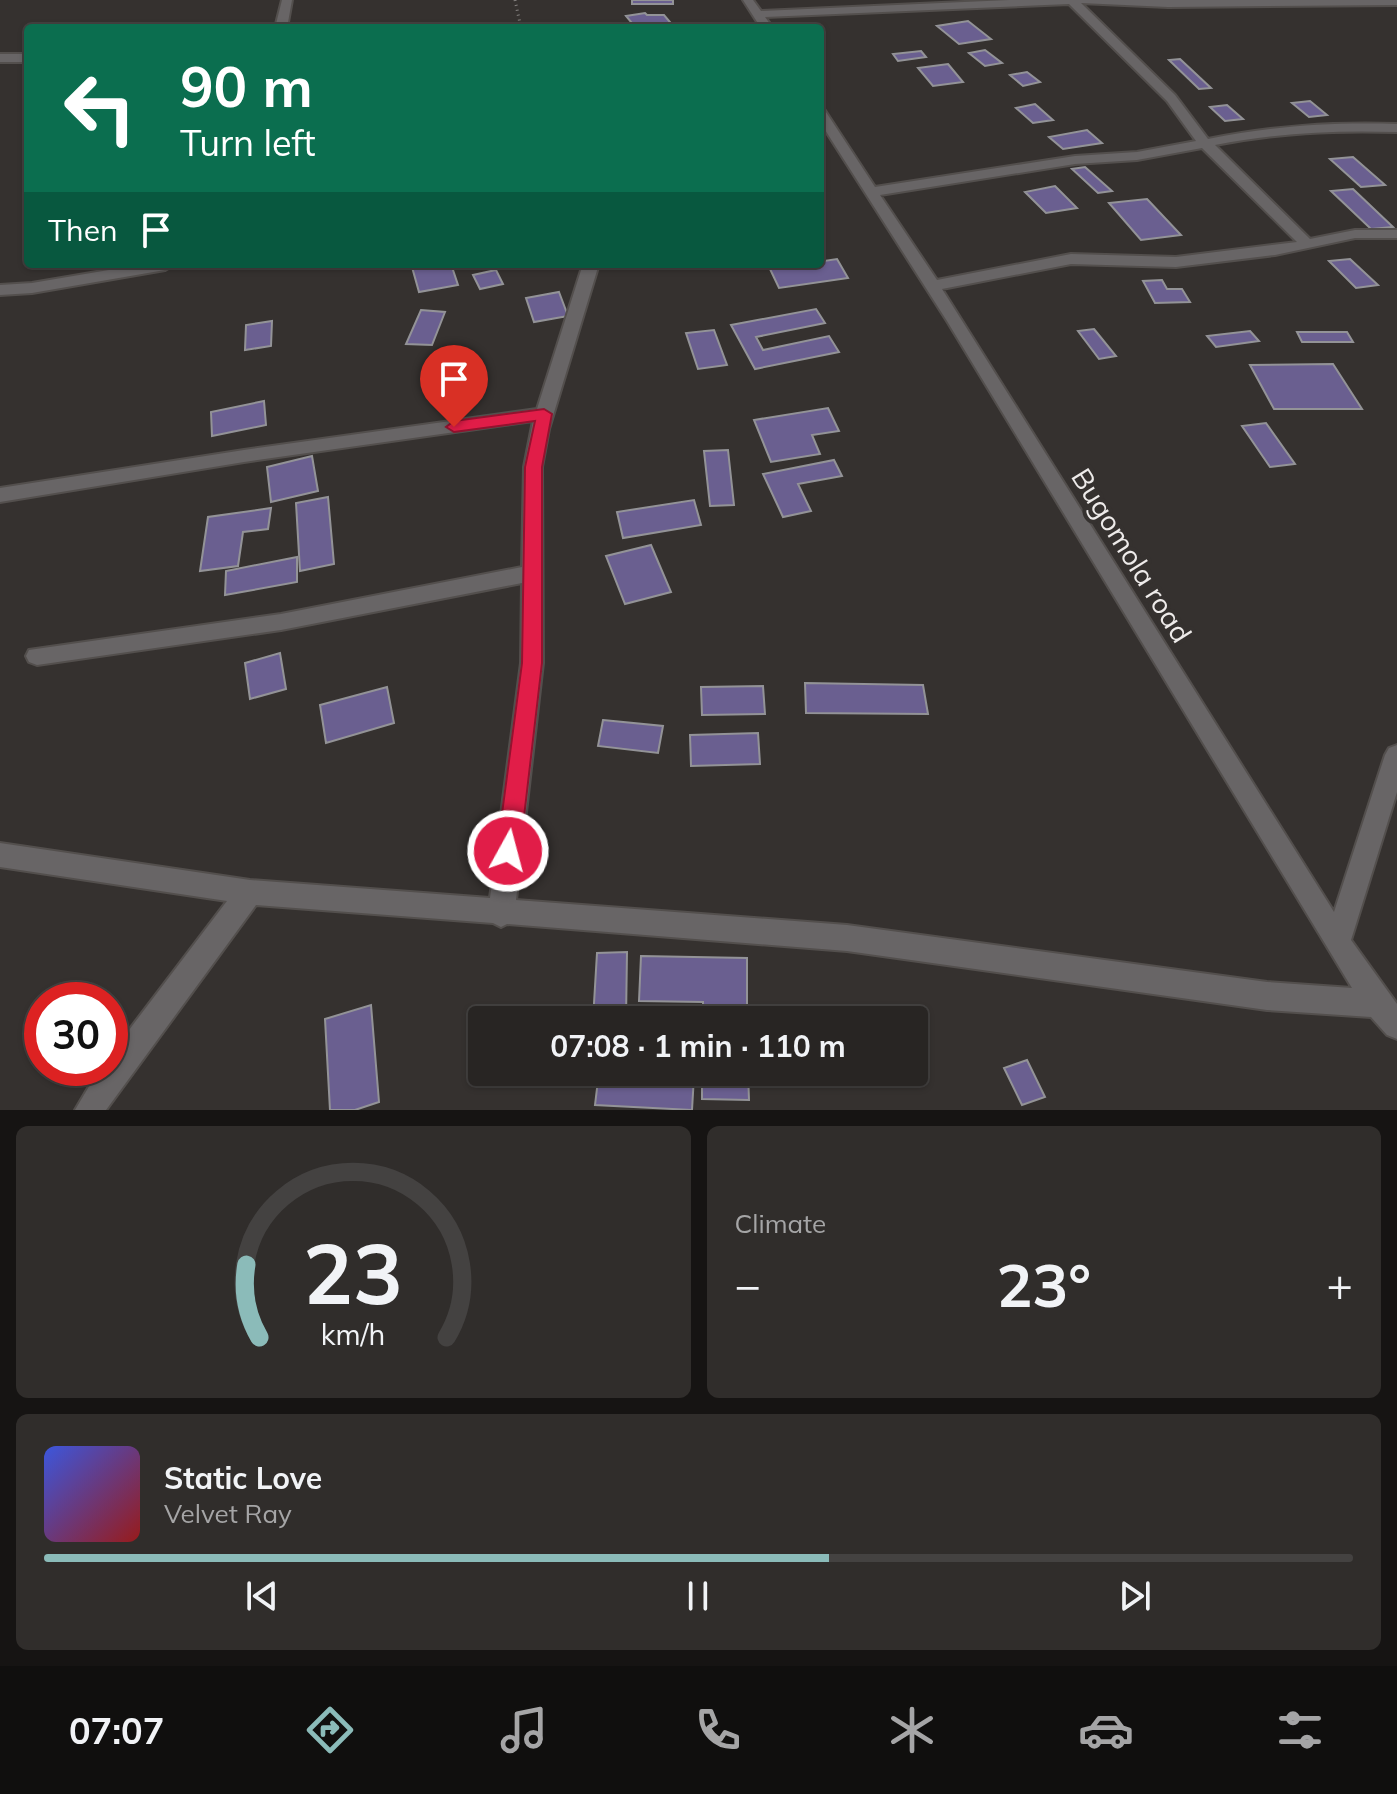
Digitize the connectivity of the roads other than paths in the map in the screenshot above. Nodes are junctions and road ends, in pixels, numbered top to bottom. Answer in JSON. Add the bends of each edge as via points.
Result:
{"nodes":[{"id":1,"x":287,"y":0,"type":"edge"},
{"id":2,"x":748,"y":0,"type":"edge"},
{"id":3,"x":1089,"y":0,"type":"edge"},
{"id":4,"x":1072,"y":1,"type":"edge"},
{"id":5,"x":981,"y":2,"type":"edge"},
{"id":6,"x":1397,"y":2,"type":"edge"},
{"id":7,"x":757,"y":14,"type":"junction"},
{"id":8,"x":282,"y":24,"type":"edge"},
{"id":9,"x":764,"y":24,"type":"edge"},
{"id":10,"x":0,"y":58,"type":"edge"},
{"id":11,"x":24,"y":58,"type":"edge"},
{"id":12,"x":824,"y":118,"type":"edge"},
{"id":13,"x":1397,"y":128,"type":"edge"},
{"id":14,"x":1204,"y":142,"type":"junction"},
{"id":15,"x":871,"y":192,"type":"junction"},
{"id":16,"x":1397,"y":234,"type":"edge"},
{"id":17,"x":1307,"y":244,"type":"junction"},
{"id":18,"x":148,"y":268,"type":"edge"},
{"id":19,"x":590,"y":268,"type":"edge"},
{"id":20,"x":932,"y":286,"type":"junction"},
{"id":21,"x":0,"y":290,"type":"edge"},
{"id":22,"x":544,"y":414,"type":"junction"},
{"id":23,"x":0,"y":495,"type":"edge"},
{"id":24,"x":532,"y":573,"type":"junction"},
{"id":25,"x":37,"y":656,"type":"dead end"},
{"id":26,"x":1397,"y":755,"type":"edge"},
{"id":27,"x":0,"y":855,"type":"edge"},
{"id":28,"x":250,"y":892,"type":"junction"},
{"id":29,"x":501,"y":914,"type":"junction"},
{"id":30,"x":1337,"y":942,"type":"junction"},
{"id":31,"x":1378,"y":1004,"type":"junction"},
{"id":32,"x":1397,"y":1025,"type":"edge"},
{"id":33,"x":90,"y":1110,"type":"edge"}],
"edges":[{"from":1,"to":8,"type":"street"},
{"from":2,"to":7,"type":"street"},
{"from":3,"to":4,"type":"street"},
{"from":3,"to":6,"type":"street"},
{"from":4,"to":5,"type":"street"},
{"from":4,"to":14,"type":"street","via":[[1171,98]]},
{"from":5,"to":7,"type":"street"},
{"from":7,"to":9,"type":"street"},
{"from":10,"to":11,"type":"street"},
{"from":12,"to":15,"type":"street","name":"Bugomola road"},
{"from":13,"to":14,"type":"street","via":[[1298,128]]},
{"from":14,"to":15,"type":"street"},
{"from":14,"to":17,"type":"street"},
{"from":15,"to":20,"type":"street","name":"Bugomola road"},
{"from":16,"to":17,"type":"street","via":[[1355,234]]},
{"from":17,"to":20,"type":"street","via":[[1159,263],[1065,260]]},
{"from":18,"to":21,"type":"street"},
{"from":19,"to":22,"type":"street"},
{"from":20,"to":30,"type":"street","name":"Bugomola road"},
{"from":22,"to":23,"type":"street"},
{"from":22,"to":24,"type":"street","via":[[533,467]]},
{"from":24,"to":25,"type":"street","via":[[281,622]]},
{"from":24,"to":29,"type":"street","via":[[532,663]]},
{"from":26,"to":30,"type":"street"},
{"from":27,"to":28,"type":"street"},
{"from":28,"to":29,"type":"street"},
{"from":28,"to":33,"type":"street"},
{"from":29,"to":31,"type":"street","via":[[847,938],[1267,996]]},
{"from":30,"to":31,"type":"street","name":"Bugomola road"},
{"from":31,"to":32,"type":"street","name":"Bugomola road"}]}
